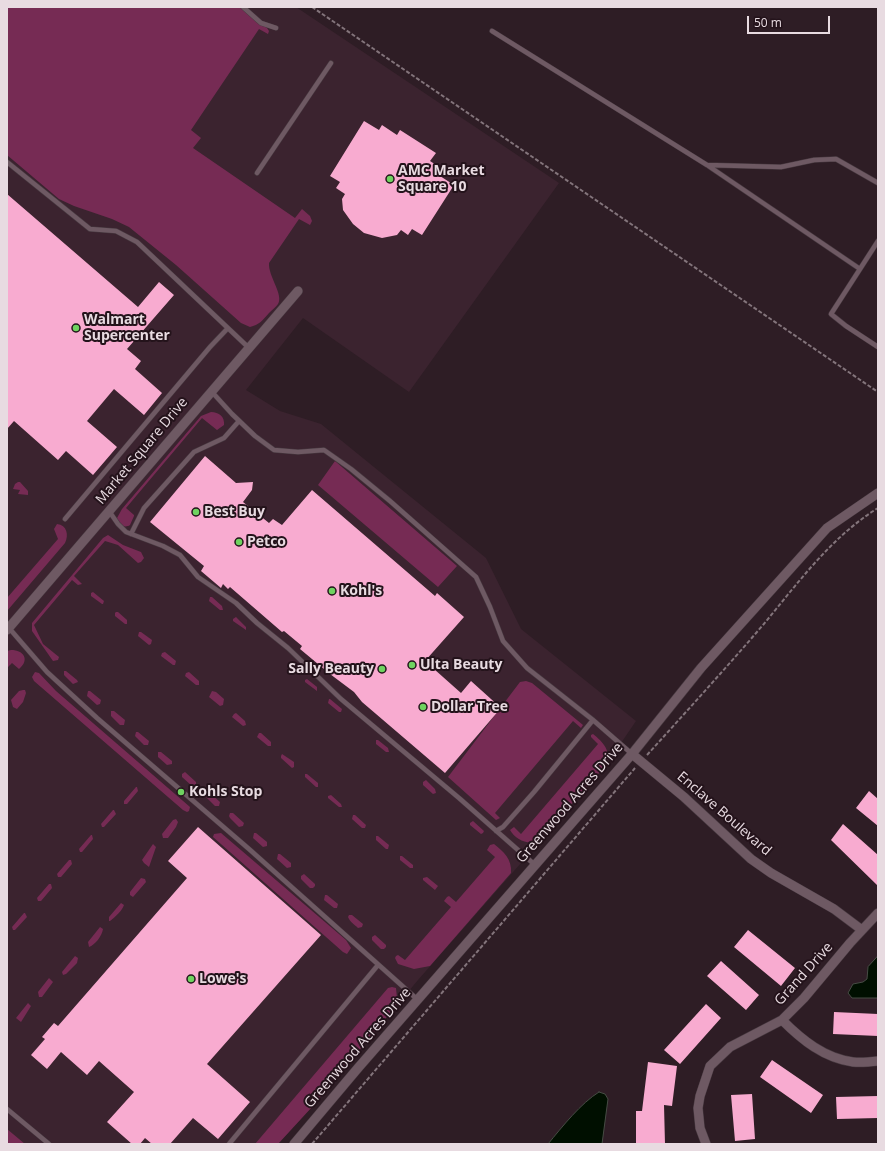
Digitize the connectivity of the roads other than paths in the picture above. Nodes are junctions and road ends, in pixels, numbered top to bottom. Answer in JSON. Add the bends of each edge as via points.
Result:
{"nodes":[{"id":1,"x":243,"y":7,"type":"edge"},
{"id":2,"x":276,"y":28,"type":"dead end"},
{"id":3,"x":492,"y":31,"type":"dead end"},
{"id":4,"x":331,"y":63,"type":"dead end"},
{"id":5,"x":7,"y":162,"type":"edge"},
{"id":6,"x":707,"y":164,"type":"junction"},
{"id":7,"x":257,"y":173,"type":"dead end"},
{"id":8,"x":878,"y":183,"type":"edge"},
{"id":9,"x":878,"y":241,"type":"edge"},
{"id":10,"x":860,"y":269,"type":"junction"},
{"id":11,"x":298,"y":291,"type":"dead end"},
{"id":12,"x":228,"y":328,"type":"junction"},
{"id":13,"x":878,"y":347,"type":"edge"},
{"id":14,"x":249,"y":348,"type":"junction"},
{"id":15,"x":212,"y":392,"type":"junction"},
{"id":16,"x":239,"y":421,"type":"junction"},
{"id":17,"x":878,"y":493,"type":"edge"},
{"id":18,"x":109,"y":512,"type":"junction"},
{"id":19,"x":65,"y":519,"type":"dead end"},
{"id":20,"x":131,"y":534,"type":"junction"},
{"id":21,"x":8,"y":629,"type":"edge"},
{"id":22,"x":593,"y":720,"type":"junction"},
{"id":23,"x":632,"y":754,"type":"junction"},
{"id":24,"x":496,"y":831,"type":"junction"},
{"id":25,"x":535,"y":865,"type":"junction"},
{"id":26,"x":878,"y":913,"type":"edge"},
{"id":27,"x":862,"y":930,"type":"junction"},
{"id":28,"x":378,"y":964,"type":"junction"},
{"id":29,"x":418,"y":1000,"type":"junction"},
{"id":30,"x":782,"y":1020,"type":"junction"},
{"id":31,"x":878,"y":1061,"type":"edge"},
{"id":32,"x":7,"y":1109,"type":"edge"},
{"id":33,"x":49,"y":1144,"type":"edge"},
{"id":34,"x":229,"y":1144,"type":"edge"},
{"id":35,"x":294,"y":1144,"type":"edge"},
{"id":36,"x":706,"y":1144,"type":"edge"}],
"edges":[{"from":1,"to":2,"type":"lane","via":[[261,22]]},
{"from":3,"to":6,"type":"lane"},
{"from":4,"to":7,"type":"lane"},
{"from":5,"to":12,"type":"lane","via":[[90,229],[116,232],[137,242]]},
{"from":6,"to":8,"type":"lane","via":[[781,166],[836,159]]},
{"from":6,"to":10,"type":"lane"},
{"from":9,"to":10,"type":"lane"},
{"from":10,"to":13,"type":"lane","via":[[831,314]]},
{"from":11,"to":14,"type":"street","name":"Market Square Drive"},
{"from":12,"to":14,"type":"lane"},
{"from":12,"to":19,"type":"lane"},
{"from":14,"to":15,"type":"street","name":"Market Square Drive"},
{"from":15,"to":16,"type":"lane"},
{"from":15,"to":18,"type":"street","name":"Market Square Drive"},
{"from":16,"to":20,"type":"lane","via":[[224,438],[194,452],[144,508]]},
{"from":16,"to":22,"type":"lane","via":[[274,450],[324,450],[390,501],[476,577],[503,641],[527,668]]},
{"from":17,"to":23,"type":"street","name":"Greenwood Acres Drive","via":[[827,528],[701,668]]},
{"from":18,"to":20,"type":"lane","via":[[118,524]]},
{"from":18,"to":21,"type":"street","name":"Market Square Drive"},
{"from":20,"to":24,"type":"lane","via":[[180,554],[198,577],[236,603],[341,699]]},
{"from":21,"to":28,"type":"lane","via":[[47,672],[97,718]]},
{"from":22,"to":23,"type":"lane"},
{"from":22,"to":24,"type":"lane","via":[[534,792],[503,827]]},
{"from":23,"to":25,"type":"street","name":"Greenwood Acres Drive"},
{"from":23,"to":27,"type":"street","name":"Enclave Boulevard","via":[[684,797],[751,859],[834,908]]},
{"from":24,"to":25,"type":"lane"},
{"from":25,"to":29,"type":"street","name":"Greenwood Acres Drive"},
{"from":26,"to":27,"type":"street","name":"Grand Drive"},
{"from":27,"to":30,"type":"street","name":"Grand Drive"},
{"from":28,"to":29,"type":"lane"},
{"from":28,"to":34,"type":"lane"},
{"from":29,"to":35,"type":"street","name":"Greenwood Acres Drive"},
{"from":30,"to":31,"type":"street","via":[[824,1054],[855,1063]]},
{"from":30,"to":36,"type":"street","name":"Grand Drive","via":[[730,1047],[710,1066],[698,1108]]},
{"from":32,"to":33,"type":"lane"}]}
